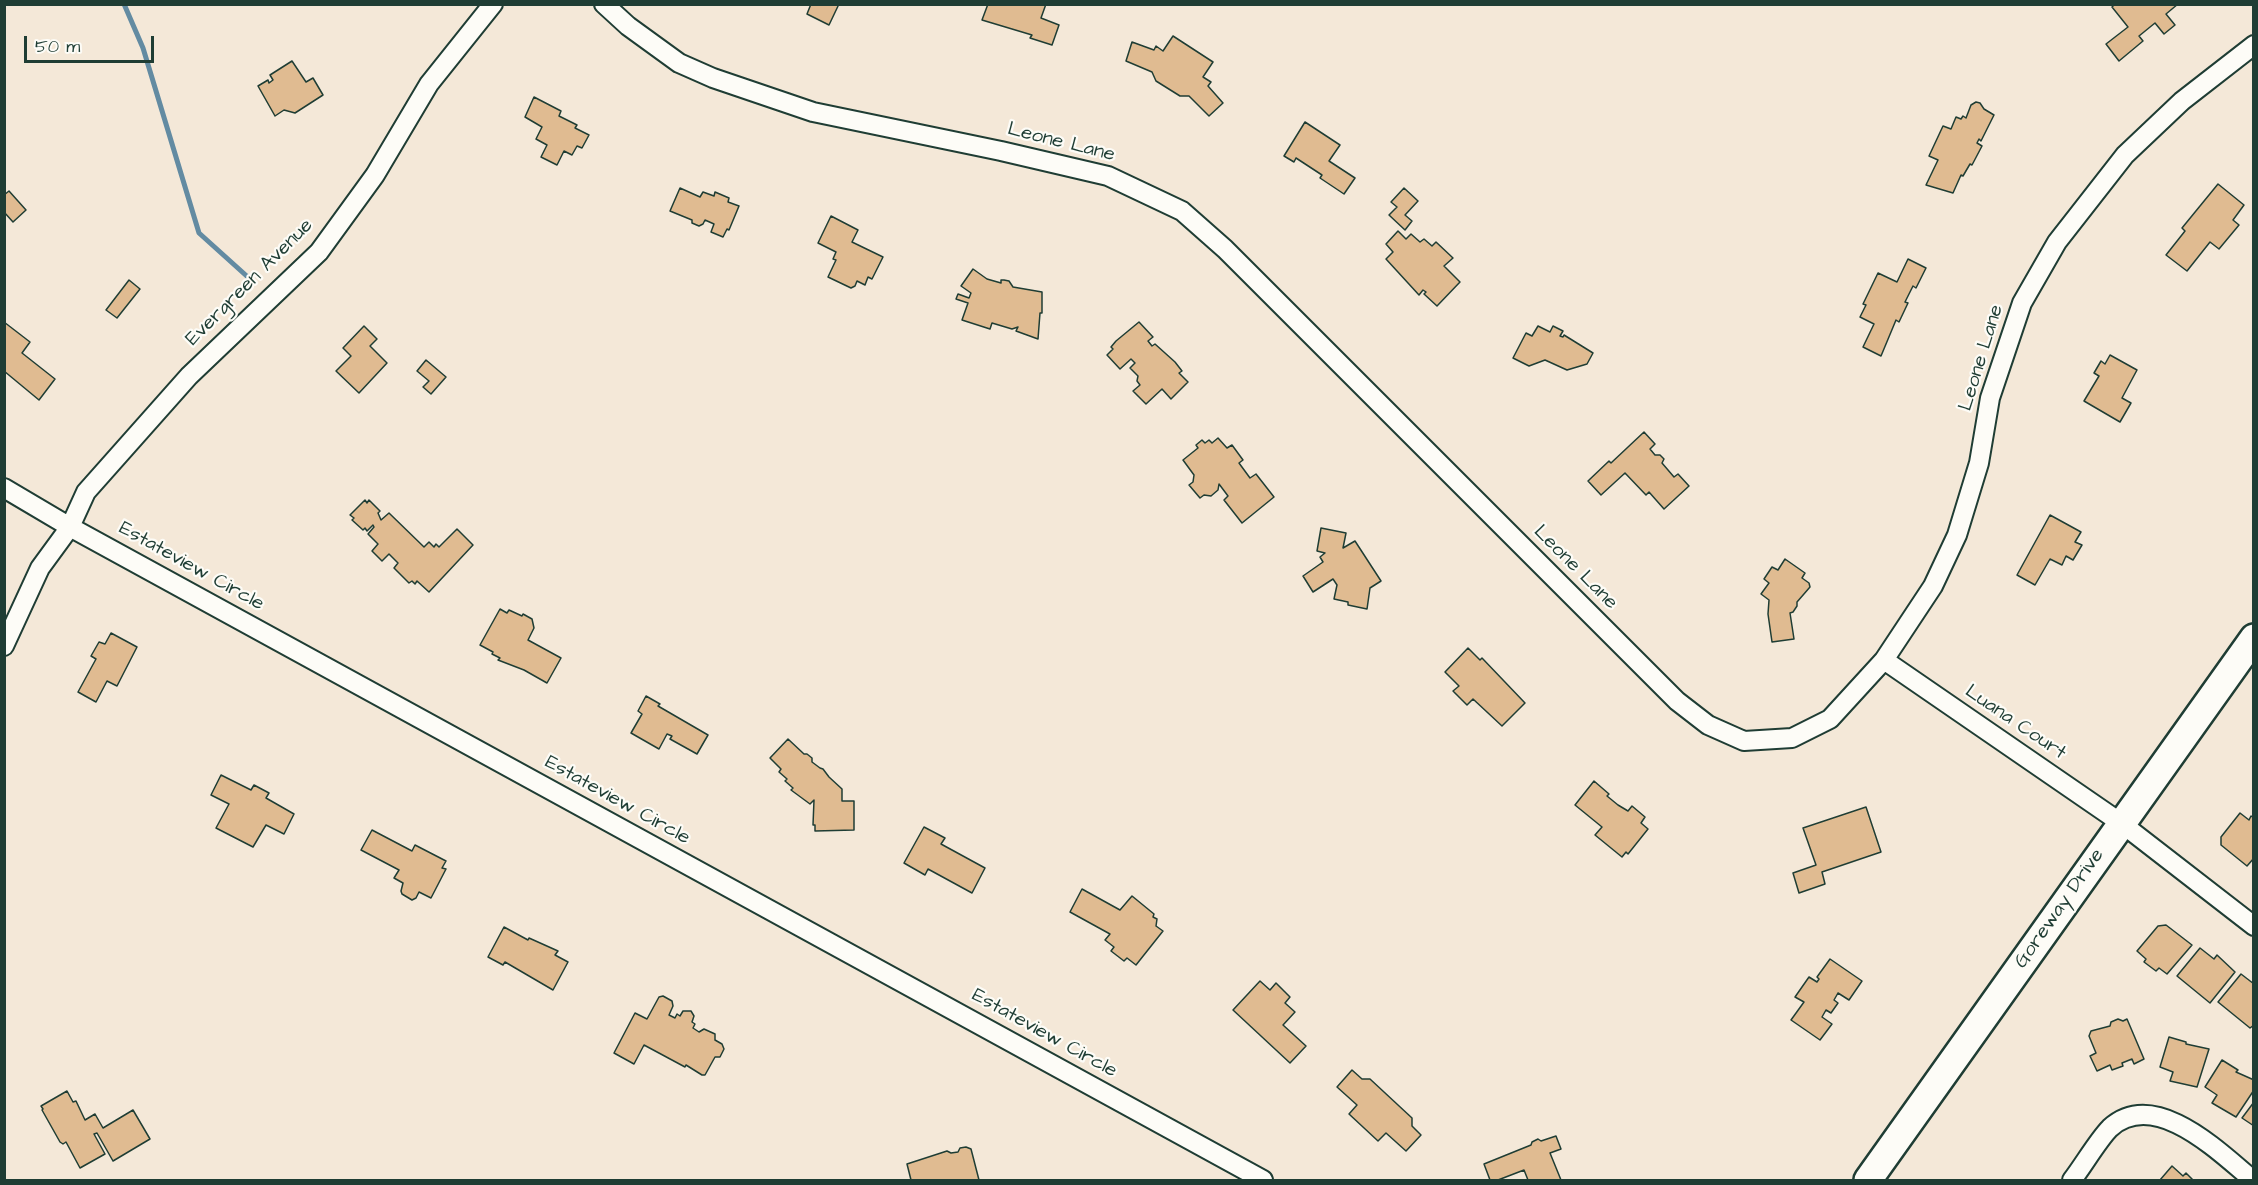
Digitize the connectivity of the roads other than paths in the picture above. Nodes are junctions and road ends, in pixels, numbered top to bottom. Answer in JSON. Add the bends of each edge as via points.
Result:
{"nodes":[{"id":1,"x":494,"y":4,"type":"edge"},
{"id":2,"x":604,"y":4,"type":"edge"},
{"id":3,"x":2253,"y":45,"type":"edge"},
{"id":4,"x":4,"y":488,"type":"edge"},
{"id":5,"x":70,"y":527,"type":"junction"},
{"id":6,"x":2253,"y":638,"type":"edge"},
{"id":7,"x":4,"y":646,"type":"edge"},
{"id":8,"x":1884,"y":660,"type":"junction"},
{"id":9,"x":2121,"y":822,"type":"junction"},
{"id":10,"x":2253,"y":926,"type":"edge"},
{"id":11,"x":1263,"y":1180,"type":"edge"},
{"id":12,"x":1868,"y":1180,"type":"edge"},
{"id":13,"x":2072,"y":1180,"type":"edge"},
{"id":14,"x":2253,"y":1180,"type":"edge"}],
"edges":[{"from":1,"to":5,"type":"street","name":"Evergreen Avenue","via":[[429,84],[375,175],[319,252],[189,376],[86,492]]},
{"from":2,"to":8,"type":"street","name":"Leone Lane","via":[[679,63],[713,78],[813,112],[1108,176],[1182,211],[1225,249],[1677,701],[1708,725],[1744,741],[1791,738],[1830,719]]},
{"from":3,"to":8,"type":"street","name":"Leone Lane","via":[[2182,101],[2125,155],[2057,242],[2022,303],[1990,398],[1979,463],[1956,535],[1933,586]]},
{"from":4,"to":5,"type":"street","name":"Estateview Circle"},
{"from":5,"to":7,"type":"street","via":[[40,568]]},
{"from":5,"to":11,"type":"street","name":"Estateview Circle"},
{"from":6,"to":9,"type":"street","name":"Goreway Drive"},
{"from":8,"to":9,"type":"street","name":"Luana Court"},
{"from":9,"to":10,"type":"street","name":"Luana Court"},
{"from":9,"to":12,"type":"street","name":"Goreway Drive"},
{"from":13,"to":14,"type":"street","via":[[2111,1128],[2130,1117],[2151,1115],[2198,1135]]}]}
